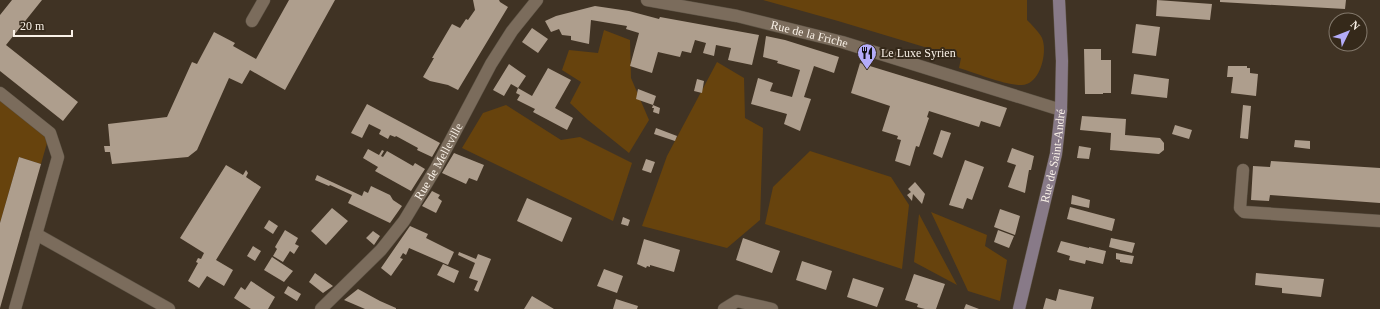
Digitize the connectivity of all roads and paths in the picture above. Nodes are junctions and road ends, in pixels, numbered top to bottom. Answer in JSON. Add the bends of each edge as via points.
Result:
{"nodes":[{"id":1,"x":264,"y":0,"type":"edge"},
{"id":2,"x":537,"y":0,"type":"edge"},
{"id":3,"x":651,"y":0,"type":"edge"},
{"id":4,"x":1059,"y":0,"type":"edge"},
{"id":5,"x":252,"y":21,"type":"dead end"},
{"id":6,"x":0,"y":93,"type":"edge"},
{"id":7,"x":1061,"y":110,"type":"junction"},
{"id":8,"x":1243,"y":170,"type":"dead end"},
{"id":9,"x":1380,"y":221,"type":"edge"},
{"id":10,"x":36,"y":234,"type":"junction"},
{"id":11,"x":15,"y":309,"type":"edge"},
{"id":12,"x":169,"y":309,"type":"edge"},
{"id":13,"x":321,"y":309,"type":"edge"},
{"id":14,"x":724,"y":309,"type":"edge"},
{"id":15,"x":772,"y":309,"type":"edge"},
{"id":16,"x":1019,"y":309,"type":"edge"}],
"edges":[{"from":1,"to":5,"type":"street"},
{"from":2,"to":13,"type":"street","name":"Rue de Melleville","via":[[512,31],[491,64],[436,168],[404,221],[381,250]]},
{"from":3,"to":7,"type":"street","name":"Rue de la Friche","via":[[737,16],[842,42]]},
{"from":4,"to":7,"type":"main road","name":"Rue de Saint-André"},
{"from":6,"to":10,"type":"street","via":[[50,133],[58,157]]},
{"from":7,"to":16,"type":"main road","name":"Rue de Saint-André","via":[[1056,154]]},
{"from":8,"to":9,"type":"street","via":[[1240,208],[1244,212]]},
{"from":10,"to":11,"type":"street"},
{"from":10,"to":12,"type":"street"},
{"from":14,"to":15,"type":"street","via":[[737,301]]}]}
